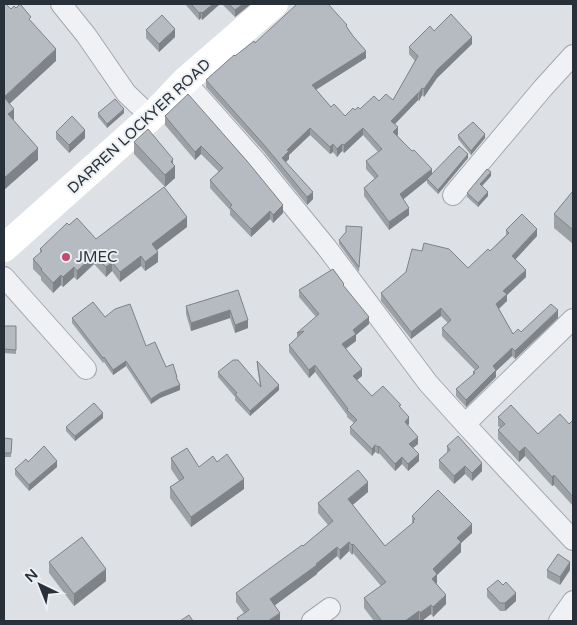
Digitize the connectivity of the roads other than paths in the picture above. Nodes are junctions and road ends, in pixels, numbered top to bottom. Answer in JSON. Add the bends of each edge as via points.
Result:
{"nodes":[{"id":1,"x":61,"y":4,"type":"edge"},
{"id":2,"x":274,"y":4,"type":"edge"},
{"id":3,"x":573,"y":55,"type":"edge"},
{"id":4,"x":186,"y":81,"type":"junction"},
{"id":5,"x":151,"y":117,"type":"junction"},
{"id":6,"x":453,"y":195,"type":"dead end"},
{"id":7,"x":4,"y":248,"type":"edge"},
{"id":8,"x":4,"y":277,"type":"edge"},
{"id":9,"x":573,"y":319,"type":"edge"},
{"id":10,"x":86,"y":369,"type":"dead end"},
{"id":11,"x":465,"y":424,"type":"junction"},
{"id":12,"x":573,"y":540,"type":"edge"},
{"id":13,"x":573,"y":601,"type":"edge"},
{"id":14,"x":330,"y":608,"type":"dead end"},
{"id":15,"x":312,"y":621,"type":"edge"},
{"id":16,"x":559,"y":621,"type":"edge"}],
"edges":[{"from":1,"to":5,"type":"street","via":[[126,93]]},
{"from":2,"to":4,"type":"street","name":"DARREN LOCKYER ROAD"},
{"from":3,"to":6,"type":"street"},
{"from":4,"to":5,"type":"street","name":"DARREN LOCKYER ROAD"},
{"from":4,"to":11,"type":"street","via":[[256,161],[428,383]]},
{"from":5,"to":7,"type":"street","name":"DARREN LOCKYER ROAD"},
{"from":8,"to":10,"type":"street"},
{"from":9,"to":11,"type":"street"},
{"from":11,"to":12,"type":"street"},
{"from":13,"to":16,"type":"street"},
{"from":14,"to":15,"type":"street"}]}
